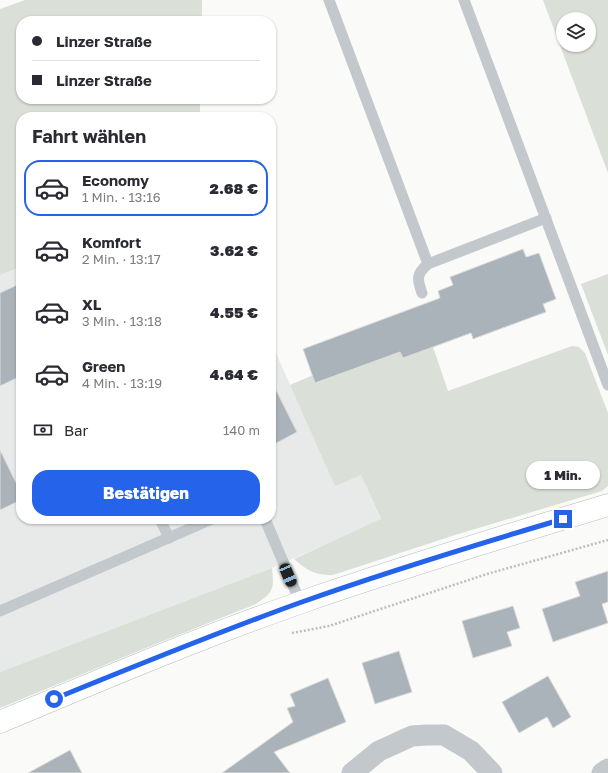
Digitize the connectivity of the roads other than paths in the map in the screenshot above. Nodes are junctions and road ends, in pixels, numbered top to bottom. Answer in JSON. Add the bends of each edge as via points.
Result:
{"nodes":[{"id":1,"x":330,"y":0,"type":"edge"},
{"id":2,"x":464,"y":0,"type":"edge"},
{"id":3,"x":546,"y":218,"type":"junction"},
{"id":4,"x":428,"y":264,"type":"junction"},
{"id":5,"x":422,"y":293,"type":"dead end"},
{"id":6,"x":608,"y":385,"type":"edge"},
{"id":7,"x":608,"y":505,"type":"edge"},
{"id":8,"x":162,"y":524,"type":"edge"},
{"id":9,"x":201,"y":524,"type":"edge"},
{"id":10,"x":267,"y":524,"type":"edge"},
{"id":11,"x":169,"y":538,"type":"junction"},
{"id":12,"x":300,"y":602,"type":"junction"},
{"id":13,"x":0,"y":611,"type":"edge"},
{"id":14,"x":0,"y":722,"type":"edge"},
{"id":15,"x":608,"y":769,"type":"edge"},
{"id":16,"x":352,"y":773,"type":"edge"},
{"id":17,"x":492,"y":773,"type":"edge"},
{"id":18,"x":602,"y":773,"type":"edge"}],
"edges":[{"from":1,"to":4,"type":"lane"},
{"from":2,"to":3,"type":"lane"},
{"from":3,"to":4,"type":"lane"},
{"from":3,"to":6,"type":"lane"},
{"from":4,"to":5,"type":"lane","via":[[420,271],[418,282]]},
{"from":7,"to":12,"type":"main road"},
{"from":8,"to":11,"type":"lane"},
{"from":9,"to":11,"type":"lane"},
{"from":10,"to":12,"type":"lane"},
{"from":11,"to":13,"type":"lane"},
{"from":12,"to":14,"type":"main road","via":[[156,657]]},
{"from":15,"to":18,"type":"street"},
{"from":16,"to":17,"type":"street","via":[[379,751],[412,736],[426,735],[444,735],[471,751]]}]}
